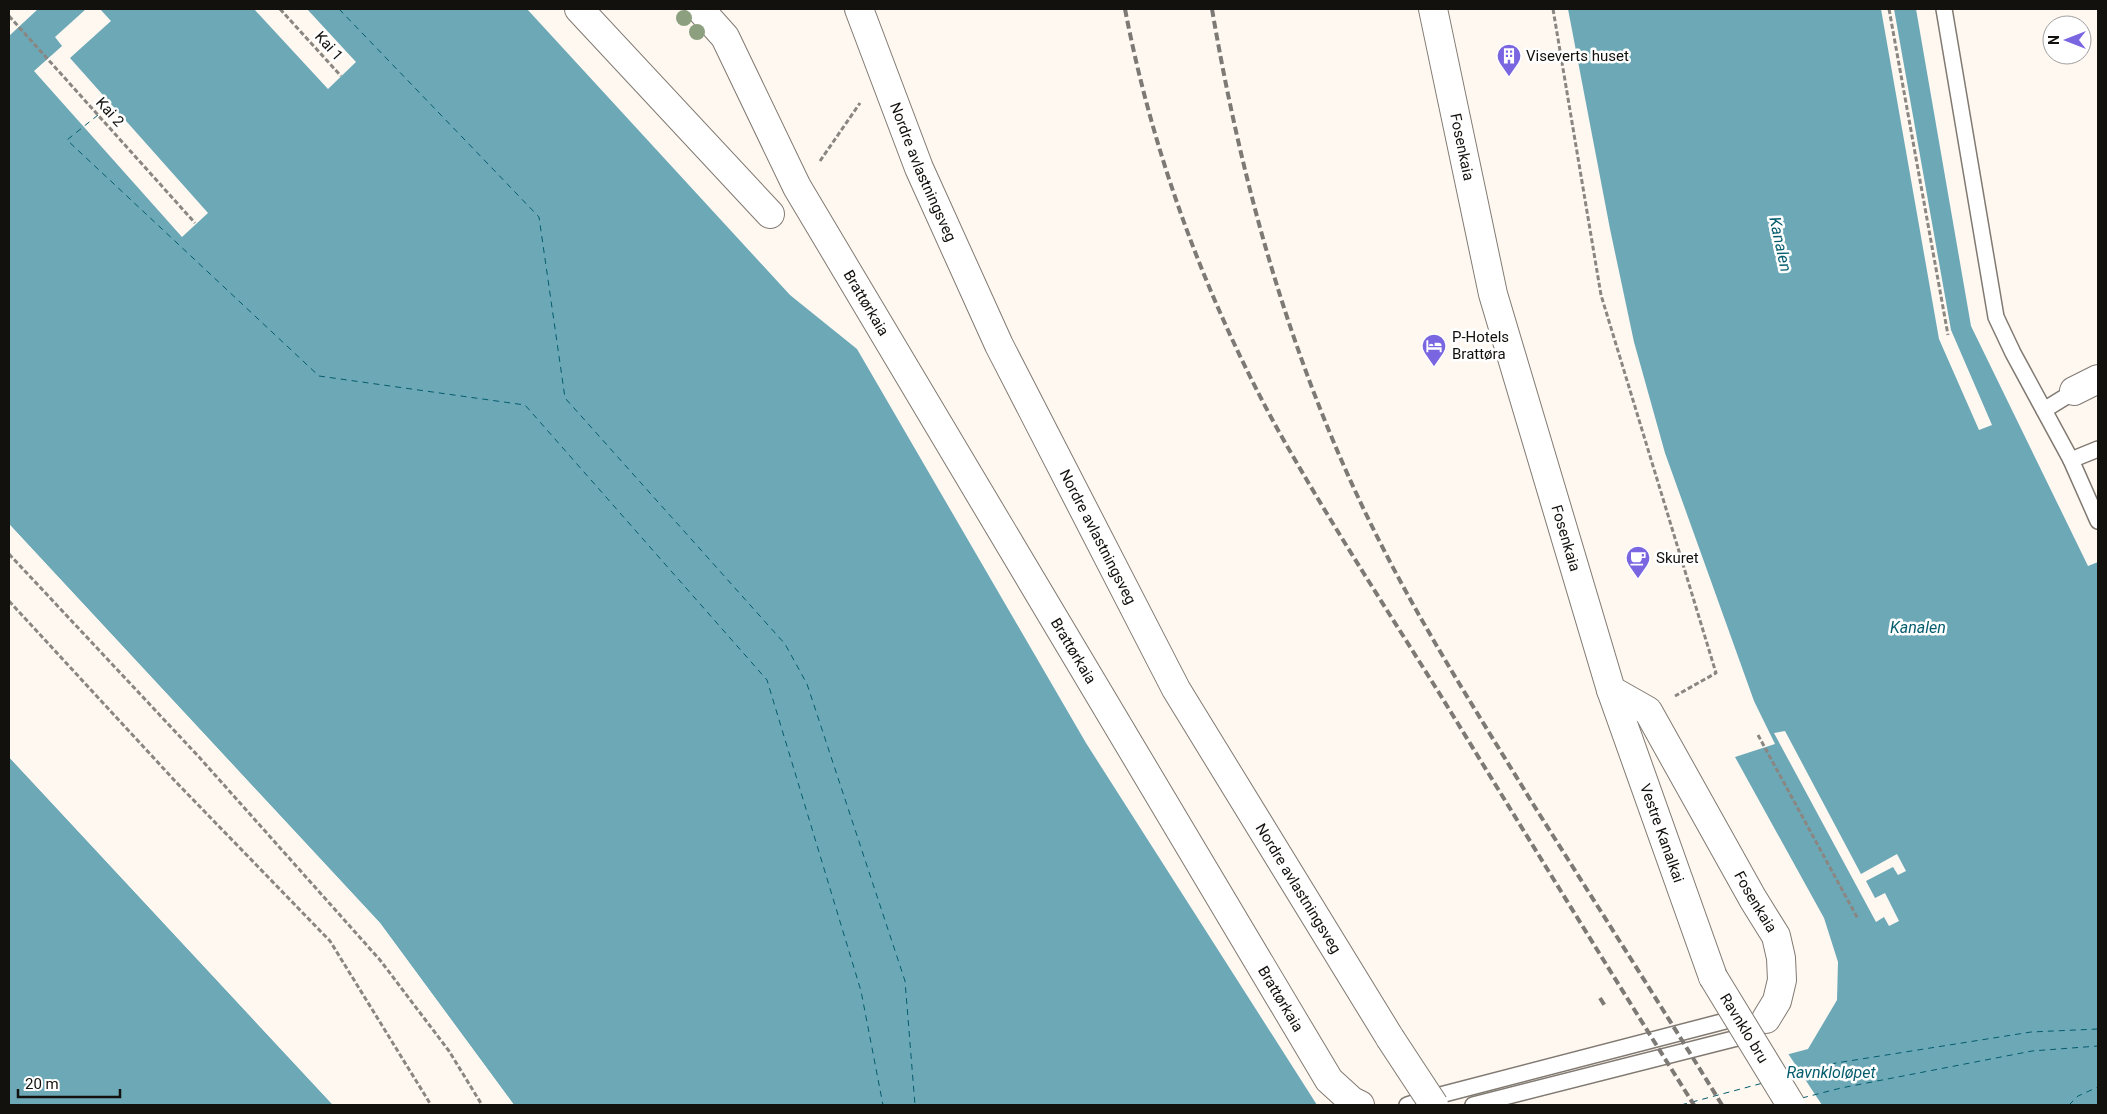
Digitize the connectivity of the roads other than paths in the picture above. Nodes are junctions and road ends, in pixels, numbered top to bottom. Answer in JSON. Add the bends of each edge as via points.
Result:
{"nodes":[{"id":1,"x":579,"y":9,"type":"edge"},
{"id":2,"x":700,"y":9,"type":"edge"},
{"id":3,"x":859,"y":9,"type":"edge"},
{"id":4,"x":1433,"y":9,"type":"edge"},
{"id":5,"x":1944,"y":9,"type":"edge"},
{"id":6,"x":770,"y":214,"type":"dead end"},
{"id":7,"x":2098,"y":379,"type":"edge"},
{"id":8,"x":2072,"y":393,"type":"joint"},
{"id":9,"x":2044,"y":410,"type":"junction"},
{"id":10,"x":2098,"y":449,"type":"edge"},
{"id":11,"x":2071,"y":460,"type":"junction"},
{"id":12,"x":2098,"y":521,"type":"edge"},
{"id":13,"x":1611,"y":690,"type":"junction"},
{"id":14,"x":1712,"y":977,"type":"joint"},
{"id":15,"x":1766,"y":1019,"type":"junction"},
{"id":16,"x":1360,"y":1105,"type":"edge"},
{"id":17,"x":1407,"y":1105,"type":"edge"},
{"id":18,"x":1434,"y":1105,"type":"edge"},
{"id":19,"x":1473,"y":1105,"type":"edge"},
{"id":20,"x":1791,"y":1105,"type":"edge"}],
"edges":[{"from":1,"to":6,"type":"main road"},
{"from":2,"to":16,"type":"main road","name":"Brattørkaia","via":[[725,37],[801,195],[1329,1080]]},
{"from":3,"to":18,"type":"main road","name":"Nordre avlastningsveg","bridge":true,"via":[[919,168],[999,345],[1176,690]]},
{"from":4,"to":13,"type":"main road","name":"Fosenkaia","via":[[1493,294]]},
{"from":5,"to":9,"type":"lane","via":[[1996,318]]},
{"from":7,"to":8,"type":"main road"},
{"from":8,"to":9,"type":"lane"},
{"from":9,"to":11,"type":"lane"},
{"from":10,"to":11,"type":"lane"},
{"from":11,"to":12,"type":"lane"},
{"from":13,"to":14,"type":"main road","name":"Vestre Kanalkai"},
{"from":13,"to":15,"type":"main road","name":"Fosenkaia","via":[[1648,712],[1776,936],[1782,980],[1777,1002]]},
{"from":14,"to":20,"type":"main road","name":"Ravnklo bru","bridge":true},
{"from":15,"to":17,"type":"lane","via":[[1733,1019]]},
{"from":15,"to":19,"type":"lane","name":"Fosenkaia","via":[[1749,1035]]}]}
